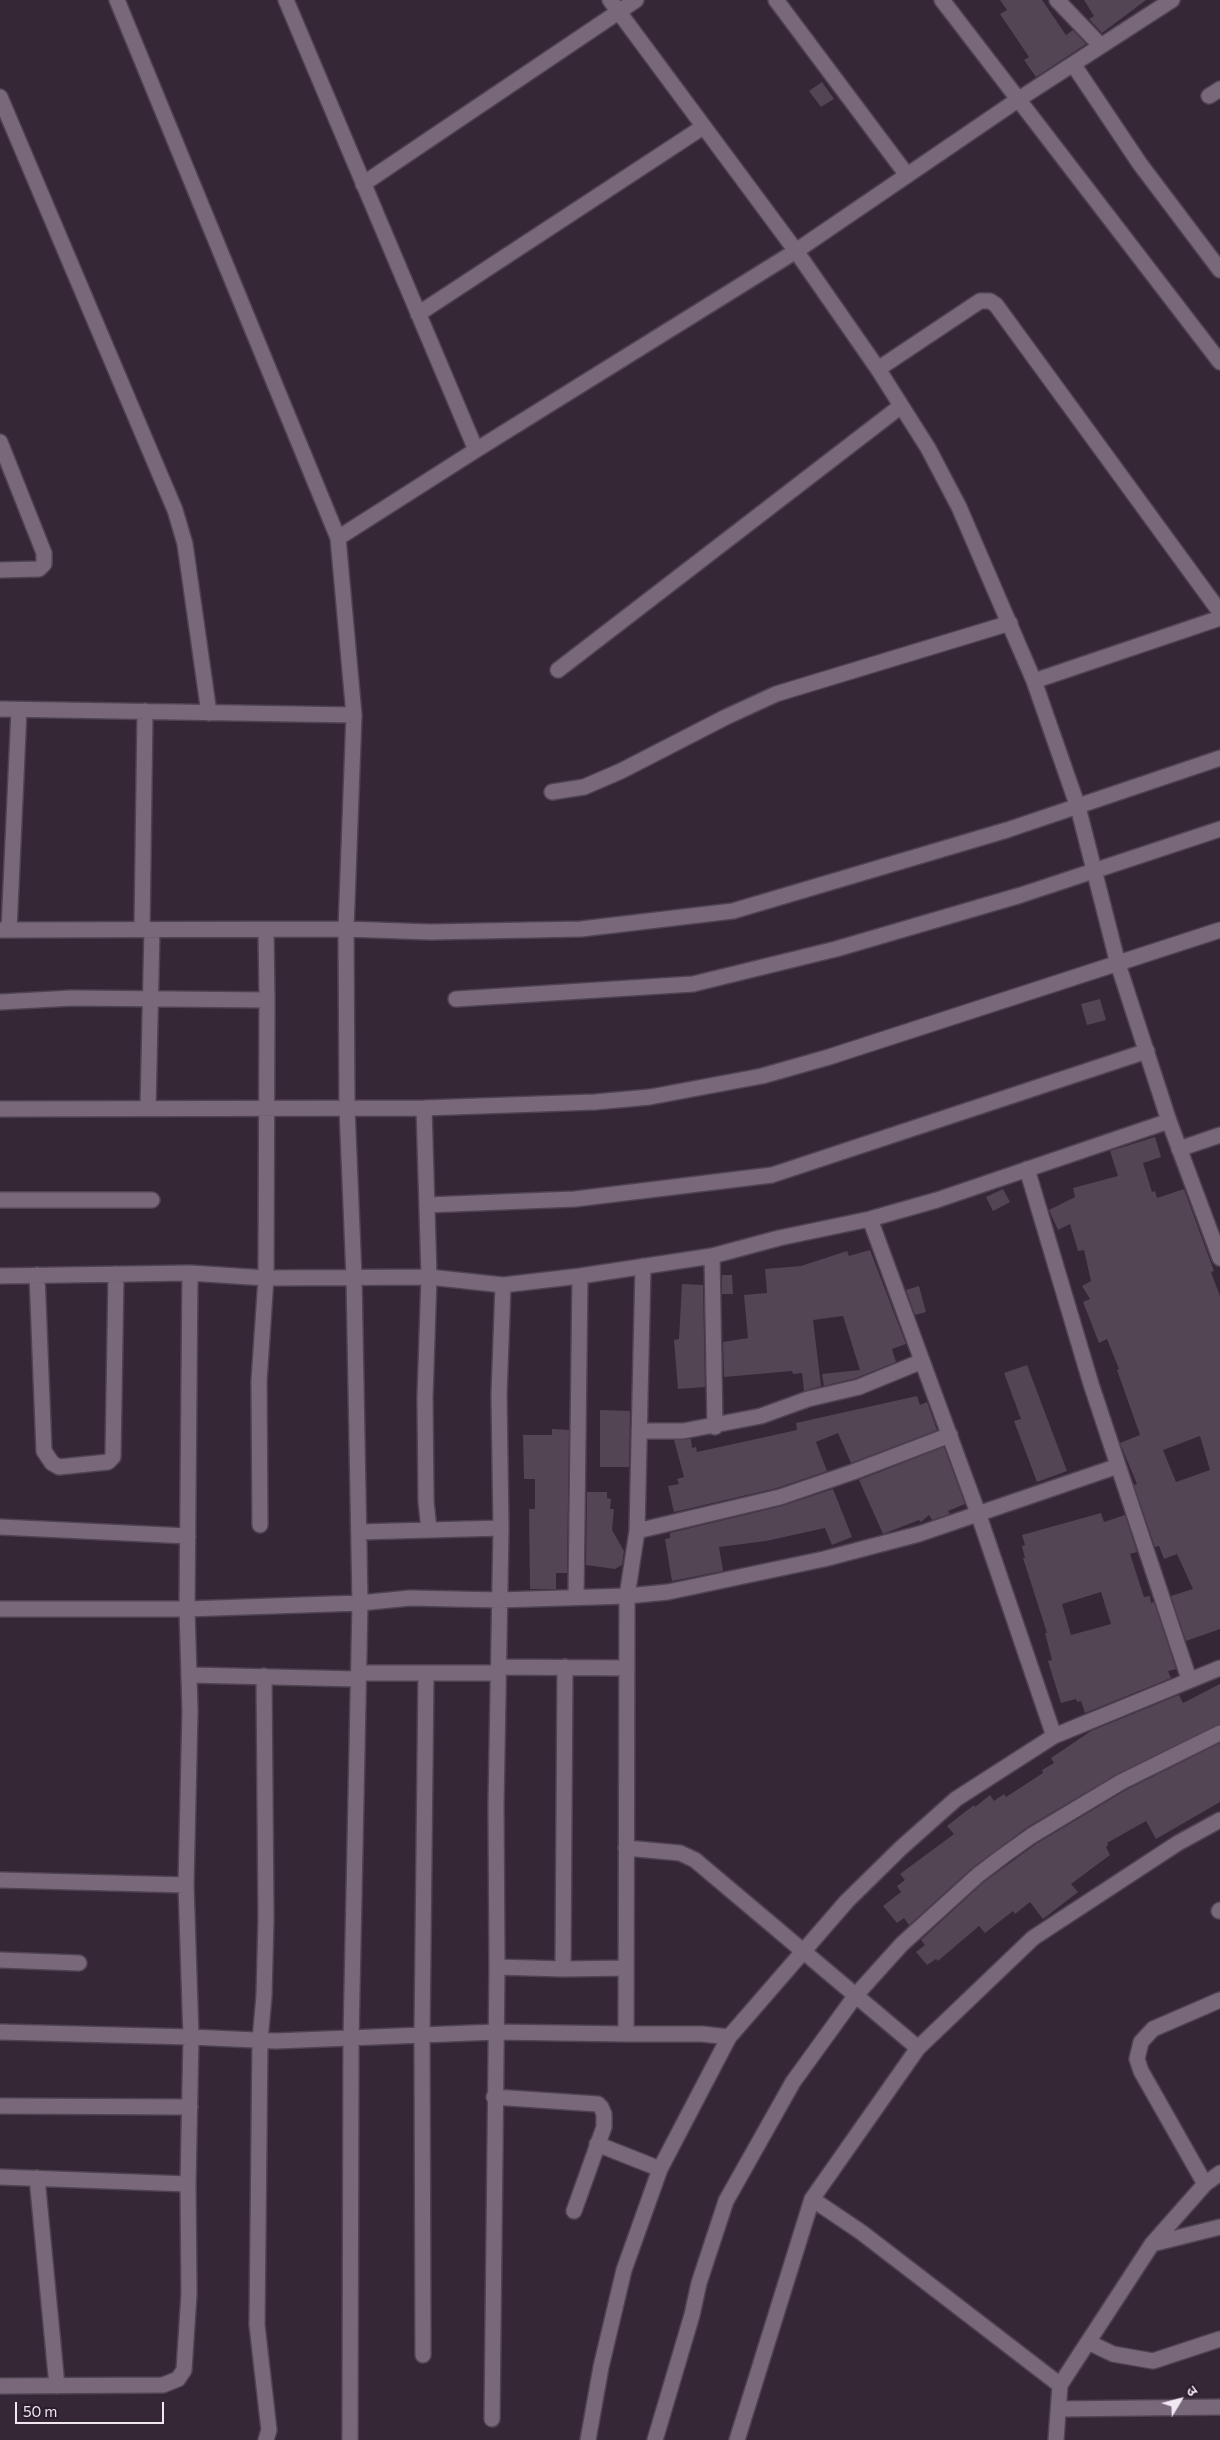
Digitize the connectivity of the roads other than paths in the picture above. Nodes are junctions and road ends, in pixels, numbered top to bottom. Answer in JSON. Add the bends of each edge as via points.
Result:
{"nodes":[{"id":1,"x":117,"y":0,"type":"edge"},
{"id":2,"x":286,"y":0,"type":"edge"},
{"id":3,"x":636,"y":0,"type":"edge"},
{"id":4,"x":776,"y":0,"type":"edge"},
{"id":5,"x":942,"y":0,"type":"edge"},
{"id":6,"x":1057,"y":0,"type":"edge"},
{"id":7,"x":1172,"y":0,"type":"edge"},
{"id":8,"x":614,"y":6,"type":"edge"},
{"id":9,"x":1101,"y":46,"type":"junction"},
{"id":10,"x":1073,"y":64,"type":"junction"},
{"id":11,"x":0,"y":97,"type":"edge"},
{"id":12,"x":1019,"y":99,"type":"junction"},
{"id":13,"x":703,"y":126,"type":"junction"},
{"id":14,"x":907,"y":175,"type":"junction"},
{"id":15,"x":364,"y":184,"type":"junction"},
{"id":16,"x":796,"y":251,"type":"junction"},
{"id":17,"x":1220,"y":270,"type":"edge"},
{"id":18,"x":418,"y":314,"type":"junction"},
{"id":19,"x":1220,"y":362,"type":"edge"},
{"id":20,"x":878,"y":369,"type":"junction"},
{"id":21,"x":901,"y":406,"type":"junction"},
{"id":22,"x":0,"y":442,"type":"edge"},
{"id":23,"x":476,"y":450,"type":"junction"},
{"id":24,"x":338,"y":538,"type":"junction"},
{"id":25,"x":0,"y":570,"type":"edge"},
{"id":26,"x":1220,"y":612,"type":"edge"},
{"id":27,"x":1220,"y":618,"type":"edge"},
{"id":28,"x":1010,"y":623,"type":"junction"},
{"id":29,"x":558,"y":670,"type":"dead end"},
{"id":30,"x":1034,"y":681,"type":"junction"},
{"id":31,"x":0,"y":709,"type":"edge"},
{"id":32,"x":19,"y":710,"type":"junction"},
{"id":33,"x":145,"y":712,"type":"junction"},
{"id":34,"x":209,"y":713,"type":"junction"},
{"id":35,"x":354,"y":715,"type":"junction"},
{"id":36,"x":1220,"y":758,"type":"edge"},
{"id":37,"x":552,"y":792,"type":"dead end"},
{"id":38,"x":1078,"y":807,"type":"junction"},
{"id":39,"x":1220,"y":829,"type":"edge"},
{"id":40,"x":1095,"y":871,"type":"junction"},
{"id":41,"x":346,"y":929,"type":"junction"},
{"id":42,"x":4,"y":930,"type":"edge"},
{"id":43,"x":147,"y":930,"type":"junction"},
{"id":44,"x":266,"y":930,"type":"junction"},
{"id":45,"x":1220,"y":930,"type":"edge"},
{"id":46,"x":1118,"y":964,"type":"junction"},
{"id":47,"x":151,"y":999,"type":"junction"},
{"id":48,"x":456,"y":999,"type":"dead end"},
{"id":49,"x":267,"y":1000,"type":"junction"},
{"id":50,"x":0,"y":1002,"type":"edge"},
{"id":51,"x":1147,"y":1051,"type":"junction"},
{"id":52,"x":148,"y":1108,"type":"junction"},
{"id":53,"x":267,"y":1108,"type":"junction"},
{"id":54,"x":347,"y":1108,"type":"junction"},
{"id":55,"x":424,"y":1108,"type":"junction"},
{"id":56,"x":0,"y":1109,"type":"edge"},
{"id":57,"x":1169,"y":1121,"type":"junction"},
{"id":58,"x":1220,"y":1136,"type":"edge"},
{"id":59,"x":1180,"y":1149,"type":"junction"},
{"id":60,"x":1027,"y":1169,"type":"junction"},
{"id":61,"x":0,"y":1200,"type":"edge"},
{"id":62,"x":152,"y":1200,"type":"dead end"},
{"id":63,"x":427,"y":1205,"type":"junction"},
{"id":64,"x":870,"y":1219,"type":"junction"},
{"id":65,"x":712,"y":1256,"type":"junction"},
{"id":66,"x":1220,"y":1258,"type":"edge"},
{"id":67,"x":643,"y":1266,"type":"junction"},
{"id":68,"x":190,"y":1273,"type":"junction"},
{"id":69,"x":116,"y":1274,"type":"junction"},
{"id":70,"x":37,"y":1275,"type":"junction"},
{"id":71,"x":0,"y":1276,"type":"edge"},
{"id":72,"x":580,"y":1276,"type":"junction"},
{"id":73,"x":354,"y":1277,"type":"junction"},
{"id":74,"x":429,"y":1277,"type":"junction"},
{"id":75,"x":266,"y":1278,"type":"junction"},
{"id":76,"x":503,"y":1285,"type":"junction"},
{"id":77,"x":920,"y":1362,"type":"junction"},
{"id":78,"x":715,"y":1427,"type":"junction"},
{"id":79,"x":639,"y":1430,"type":"junction"},
{"id":80,"x":950,"y":1436,"type":"junction"},
{"id":81,"x":1118,"y":1466,"type":"junction"},
{"id":82,"x":978,"y":1513,"type":"junction"},
{"id":83,"x":260,"y":1525,"type":"dead end"},
{"id":84,"x":0,"y":1527,"type":"edge"},
{"id":85,"x":501,"y":1528,"type":"junction"},
{"id":86,"x":429,"y":1530,"type":"junction"},
{"id":87,"x":637,"y":1530,"type":"junction"},
{"id":88,"x":359,"y":1532,"type":"junction"},
{"id":89,"x":188,"y":1536,"type":"junction"},
{"id":90,"x":576,"y":1596,"type":"junction"},
{"id":91,"x":627,"y":1596,"type":"junction"},
{"id":92,"x":499,"y":1600,"type":"junction"},
{"id":93,"x":360,"y":1603,"type":"junction"},
{"id":94,"x":0,"y":1609,"type":"edge"},
{"id":95,"x":187,"y":1609,"type":"junction"},
{"id":96,"x":565,"y":1667,"type":"junction"},
{"id":97,"x":626,"y":1668,"type":"junction"},
{"id":98,"x":1220,"y":1668,"type":"edge"},
{"id":99,"x":498,"y":1670,"type":"junction"},
{"id":100,"x":426,"y":1673,"type":"junction"},
{"id":101,"x":189,"y":1676,"type":"junction"},
{"id":102,"x":264,"y":1676,"type":"junction"},
{"id":103,"x":358,"y":1676,"type":"junction"},
{"id":104,"x":1189,"y":1679,"type":"junction"},
{"id":105,"x":1220,"y":1733,"type":"edge"},
{"id":106,"x":1054,"y":1736,"type":"junction"},
{"id":107,"x":1220,"y":1820,"type":"edge"},
{"id":108,"x":626,"y":1848,"type":"junction"},
{"id":109,"x":0,"y":1880,"type":"edge"},
{"id":110,"x":186,"y":1885,"type":"junction"},
{"id":111,"x":804,"y":1950,"type":"junction"},
{"id":112,"x":0,"y":1960,"type":"edge"},
{"id":113,"x":79,"y":1963,"type":"dead end"},
{"id":114,"x":497,"y":1967,"type":"junction"},
{"id":115,"x":626,"y":1968,"type":"junction"},
{"id":116,"x":563,"y":1969,"type":"junction"},
{"id":117,"x":856,"y":1994,"type":"junction"},
{"id":118,"x":1220,"y":2000,"type":"edge"},
{"id":119,"x":0,"y":2032,"type":"edge"},
{"id":120,"x":495,"y":2032,"type":"junction"},
{"id":121,"x":626,"y":2034,"type":"junction"},
{"id":122,"x":422,"y":2035,"type":"junction"},
{"id":123,"x":191,"y":2037,"type":"junction"},
{"id":124,"x":729,"y":2037,"type":"junction"},
{"id":125,"x":351,"y":2039,"type":"junction"},
{"id":126,"x":260,"y":2040,"type":"junction"},
{"id":127,"x":918,"y":2048,"type":"junction"},
{"id":128,"x":494,"y":2097,"type":"junction"},
{"id":129,"x":0,"y":2106,"type":"edge"},
{"id":130,"x":190,"y":2107,"type":"junction"},
{"id":131,"x":598,"y":2144,"type":"junction"},
{"id":132,"x":660,"y":2169,"type":"junction"},
{"id":133,"x":1220,"y":2173,"type":"edge"},
{"id":134,"x":0,"y":2177,"type":"edge"},
{"id":135,"x":37,"y":2178,"type":"junction"},
{"id":136,"x":188,"y":2184,"type":"junction"},
{"id":137,"x":1205,"y":2184,"type":"junction"},
{"id":138,"x":812,"y":2199,"type":"junction"},
{"id":139,"x":574,"y":2211,"type":"dead end"},
{"id":140,"x":1220,"y":2227,"type":"edge"},
{"id":141,"x":1152,"y":2244,"type":"junction"},
{"id":142,"x":1220,"y":2339,"type":"edge"},
{"id":143,"x":1088,"y":2342,"type":"junction"},
{"id":144,"x":424,"y":2355,"type":"dead end"},
{"id":145,"x":1060,"y":2385,"type":"junction"},
{"id":146,"x":0,"y":2386,"type":"edge"},
{"id":147,"x":57,"y":2386,"type":"junction"},
{"id":148,"x":1220,"y":2407,"type":"edge"},
{"id":149,"x":1058,"y":2409,"type":"junction"},
{"id":150,"x":492,"y":2419,"type":"dead end"},
{"id":151,"x":266,"y":2440,"type":"edge"},
{"id":152,"x":350,"y":2440,"type":"edge"},
{"id":153,"x":588,"y":2440,"type":"edge"},
{"id":154,"x":655,"y":2440,"type":"edge"},
{"id":155,"x":738,"y":2440,"type":"edge"},
{"id":156,"x":1056,"y":2440,"type":"edge"}],
"edges":[{"from":1,"to":24,"type":"street"},
{"from":2,"to":15,"type":"street"},
{"from":3,"to":8,"type":"street"},
{"from":4,"to":14,"type":"street"},
{"from":5,"to":12,"type":"street"},
{"from":6,"to":9,"type":"street"},
{"from":7,"to":9,"type":"street"},
{"from":8,"to":13,"type":"street"},
{"from":8,"to":15,"type":"street"},
{"from":9,"to":10,"type":"street"},
{"from":10,"to":12,"type":"street"},
{"from":10,"to":17,"type":"street","via":[[1140,164]]},
{"from":11,"to":34,"type":"street","via":[[175,510],[185,544]]},
{"from":12,"to":14,"type":"street"},
{"from":12,"to":19,"type":"street"},
{"from":13,"to":16,"type":"street"},
{"from":13,"to":18,"type":"street"},
{"from":14,"to":16,"type":"street"},
{"from":15,"to":18,"type":"street"},
{"from":16,"to":20,"type":"street"},
{"from":16,"to":23,"type":"street"},
{"from":18,"to":23,"type":"street"},
{"from":20,"to":21,"type":"street"},
{"from":20,"to":26,"type":"street","via":[[980,301],[996,305]]},
{"from":21,"to":28,"type":"street","via":[[959,507]]},
{"from":21,"to":29,"type":"street"},
{"from":22,"to":25,"type":"street","via":[[44,553],[44,564],[39,569]]},
{"from":23,"to":24,"type":"street"},
{"from":24,"to":35,"type":"street"},
{"from":27,"to":30,"type":"street"},
{"from":28,"to":30,"type":"street"},
{"from":28,"to":37,"type":"street","via":[[776,694],[621,771],[584,787]]},
{"from":30,"to":38,"type":"street"},
{"from":31,"to":32,"type":"street"},
{"from":32,"to":33,"type":"street"},
{"from":32,"to":42,"type":"street"},
{"from":33,"to":34,"type":"street"},
{"from":33,"to":43,"type":"street"},
{"from":34,"to":35,"type":"street"},
{"from":35,"to":41,"type":"street"},
{"from":36,"to":38,"type":"street"},
{"from":38,"to":40,"type":"street"},
{"from":38,"to":41,"type":"street","via":[[733,911],[581,930],[430,932]]},
{"from":39,"to":40,"type":"street"},
{"from":40,"to":46,"type":"street"},
{"from":40,"to":48,"type":"street","via":[[836,949],[693,984]]},
{"from":41,"to":44,"type":"street"},
{"from":41,"to":54,"type":"street"},
{"from":42,"to":43,"type":"street"},
{"from":43,"to":44,"type":"street"},
{"from":43,"to":47,"type":"street"},
{"from":44,"to":49,"type":"street"},
{"from":45,"to":46,"type":"street"},
{"from":46,"to":51,"type":"street"},
{"from":46,"to":55,"type":"street","via":[[762,1076],[650,1097]]},
{"from":47,"to":49,"type":"street"},
{"from":47,"to":50,"type":"street","via":[[72,998]]},
{"from":47,"to":52,"type":"street"},
{"from":49,"to":53,"type":"street"},
{"from":51,"to":57,"type":"street"},
{"from":51,"to":63,"type":"street","via":[[772,1175],[575,1199]]},
{"from":52,"to":53,"type":"street"},
{"from":52,"to":56,"type":"street"},
{"from":53,"to":54,"type":"street"},
{"from":53,"to":75,"type":"street"},
{"from":54,"to":55,"type":"street"},
{"from":54,"to":73,"type":"street"},
{"from":55,"to":63,"type":"street"},
{"from":57,"to":59,"type":"street"},
{"from":57,"to":60,"type":"street"},
{"from":58,"to":59,"type":"street"},
{"from":59,"to":66,"type":"street"},
{"from":60,"to":64,"type":"street"},
{"from":60,"to":81,"type":"street"},
{"from":61,"to":62,"type":"street"},
{"from":63,"to":74,"type":"street"},
{"from":64,"to":65,"type":"street"},
{"from":64,"to":77,"type":"street"},
{"from":65,"to":67,"type":"street"},
{"from":65,"to":78,"type":"street"},
{"from":67,"to":72,"type":"street"},
{"from":67,"to":79,"type":"street"},
{"from":68,"to":69,"type":"street"},
{"from":68,"to":75,"type":"street"},
{"from":68,"to":89,"type":"street"},
{"from":69,"to":70,"type":"street"},
{"from":69,"to":70,"type":"street","via":[[114,1458],[108,1462],[59,1467],[44,1451]]},
{"from":70,"to":71,"type":"street"},
{"from":72,"to":76,"type":"street"},
{"from":72,"to":90,"type":"street"},
{"from":73,"to":74,"type":"street"},
{"from":73,"to":75,"type":"street"},
{"from":73,"to":88,"type":"street"},
{"from":74,"to":76,"type":"street"},
{"from":74,"to":86,"type":"street","via":[[425,1397]]},
{"from":75,"to":83,"type":"street","via":[[259,1381]]},
{"from":76,"to":85,"type":"street","via":[[499,1395]]},
{"from":77,"to":78,"type":"street","via":[[859,1387]]},
{"from":77,"to":80,"type":"street"},
{"from":78,"to":79,"type":"street","via":[[683,1431]]},
{"from":79,"to":87,"type":"street"},
{"from":80,"to":82,"type":"street"},
{"from":80,"to":87,"type":"street","via":[[780,1497]]},
{"from":81,"to":82,"type":"street"},
{"from":81,"to":104,"type":"street"},
{"from":82,"to":91,"type":"street","via":[[919,1534],[824,1559],[668,1592]]},
{"from":82,"to":106,"type":"street"},
{"from":84,"to":89,"type":"street"},
{"from":85,"to":86,"type":"street"},
{"from":85,"to":92,"type":"street"},
{"from":86,"to":88,"type":"street"},
{"from":87,"to":91,"type":"street"},
{"from":88,"to":93,"type":"street"},
{"from":89,"to":95,"type":"street"},
{"from":90,"to":91,"type":"street"},
{"from":90,"to":92,"type":"street"},
{"from":91,"to":97,"type":"street"},
{"from":92,"to":93,"type":"street","via":[[410,1598]]},
{"from":92,"to":99,"type":"street"},
{"from":93,"to":95,"type":"street"},
{"from":93,"to":103,"type":"street"},
{"from":94,"to":95,"type":"street"},
{"from":95,"to":101,"type":"street"},
{"from":96,"to":97,"type":"street"},
{"from":96,"to":99,"type":"street"},
{"from":96,"to":116,"type":"street"},
{"from":97,"to":108,"type":"street"},
{"from":98,"to":104,"type":"street"},
{"from":99,"to":100,"type":"street"},
{"from":99,"to":114,"type":"street"},
{"from":100,"to":103,"type":"street"},
{"from":100,"to":122,"type":"street"},
{"from":101,"to":102,"type":"street"},
{"from":101,"to":110,"type":"street"},
{"from":102,"to":103,"type":"street"},
{"from":102,"to":126,"type":"street","via":[[266,1919]]},
{"from":103,"to":125,"type":"street"},
{"from":104,"to":106,"type":"street"},
{"from":105,"to":117,"type":"street","via":[[1121,1782],[1003,1856],[902,1944]]},
{"from":106,"to":111,"type":"street","via":[[956,1799],[853,1894]]},
{"from":107,"to":127,"type":"street","via":[[1178,1843],[1033,1938]]},
{"from":108,"to":111,"type":"street","via":[[680,1853],[695,1860]]},
{"from":108,"to":115,"type":"street"},
{"from":109,"to":110,"type":"street"},
{"from":110,"to":123,"type":"street"},
{"from":111,"to":117,"type":"street"},
{"from":111,"to":124,"type":"street"},
{"from":112,"to":113,"type":"street"},
{"from":114,"to":116,"type":"street"},
{"from":114,"to":120,"type":"street"},
{"from":115,"to":116,"type":"street"},
{"from":115,"to":121,"type":"street"},
{"from":117,"to":127,"type":"street"},
{"from":117,"to":154,"type":"street","via":[[793,2082],[726,2201],[699,2283]]},
{"from":118,"to":137,"type":"street","via":[[1153,2029],[1141,2042],[1137,2059]]},
{"from":119,"to":123,"type":"street"},
{"from":120,"to":121,"type":"street"},
{"from":120,"to":122,"type":"street"},
{"from":120,"to":128,"type":"street"},
{"from":121,"to":124,"type":"street"},
{"from":122,"to":125,"type":"street"},
{"from":122,"to":144,"type":"street"},
{"from":123,"to":126,"type":"street"},
{"from":123,"to":130,"type":"street"},
{"from":124,"to":132,"type":"street"},
{"from":125,"to":126,"type":"street"},
{"from":125,"to":152,"type":"street"},
{"from":126,"to":151,"type":"street","via":[[257,2325],[269,2430]]},
{"from":127,"to":138,"type":"street"},
{"from":128,"to":131,"type":"street","via":[[598,2104],[604,2114],[604,2127]]},
{"from":128,"to":150,"type":"street"},
{"from":129,"to":130,"type":"street"},
{"from":130,"to":136,"type":"street"},
{"from":131,"to":132,"type":"street"},
{"from":131,"to":139,"type":"street"},
{"from":132,"to":153,"type":"street","via":[[624,2270]]},
{"from":133,"to":137,"type":"street"},
{"from":134,"to":135,"type":"street"},
{"from":135,"to":136,"type":"street"},
{"from":135,"to":147,"type":"street"},
{"from":136,"to":147,"type":"street","via":[[189,2294],[184,2370],[178,2379],[163,2385]]},
{"from":137,"to":141,"type":"street"},
{"from":138,"to":145,"type":"street","via":[[861,2232]]},
{"from":138,"to":155,"type":"street"},
{"from":140,"to":141,"type":"street"},
{"from":141,"to":143,"type":"street"},
{"from":142,"to":143,"type":"street","via":[[1153,2361],[1112,2354]]},
{"from":143,"to":145,"type":"street"},
{"from":145,"to":149,"type":"street"},
{"from":146,"to":147,"type":"street"},
{"from":148,"to":149,"type":"street"},
{"from":149,"to":156,"type":"street"}]}
